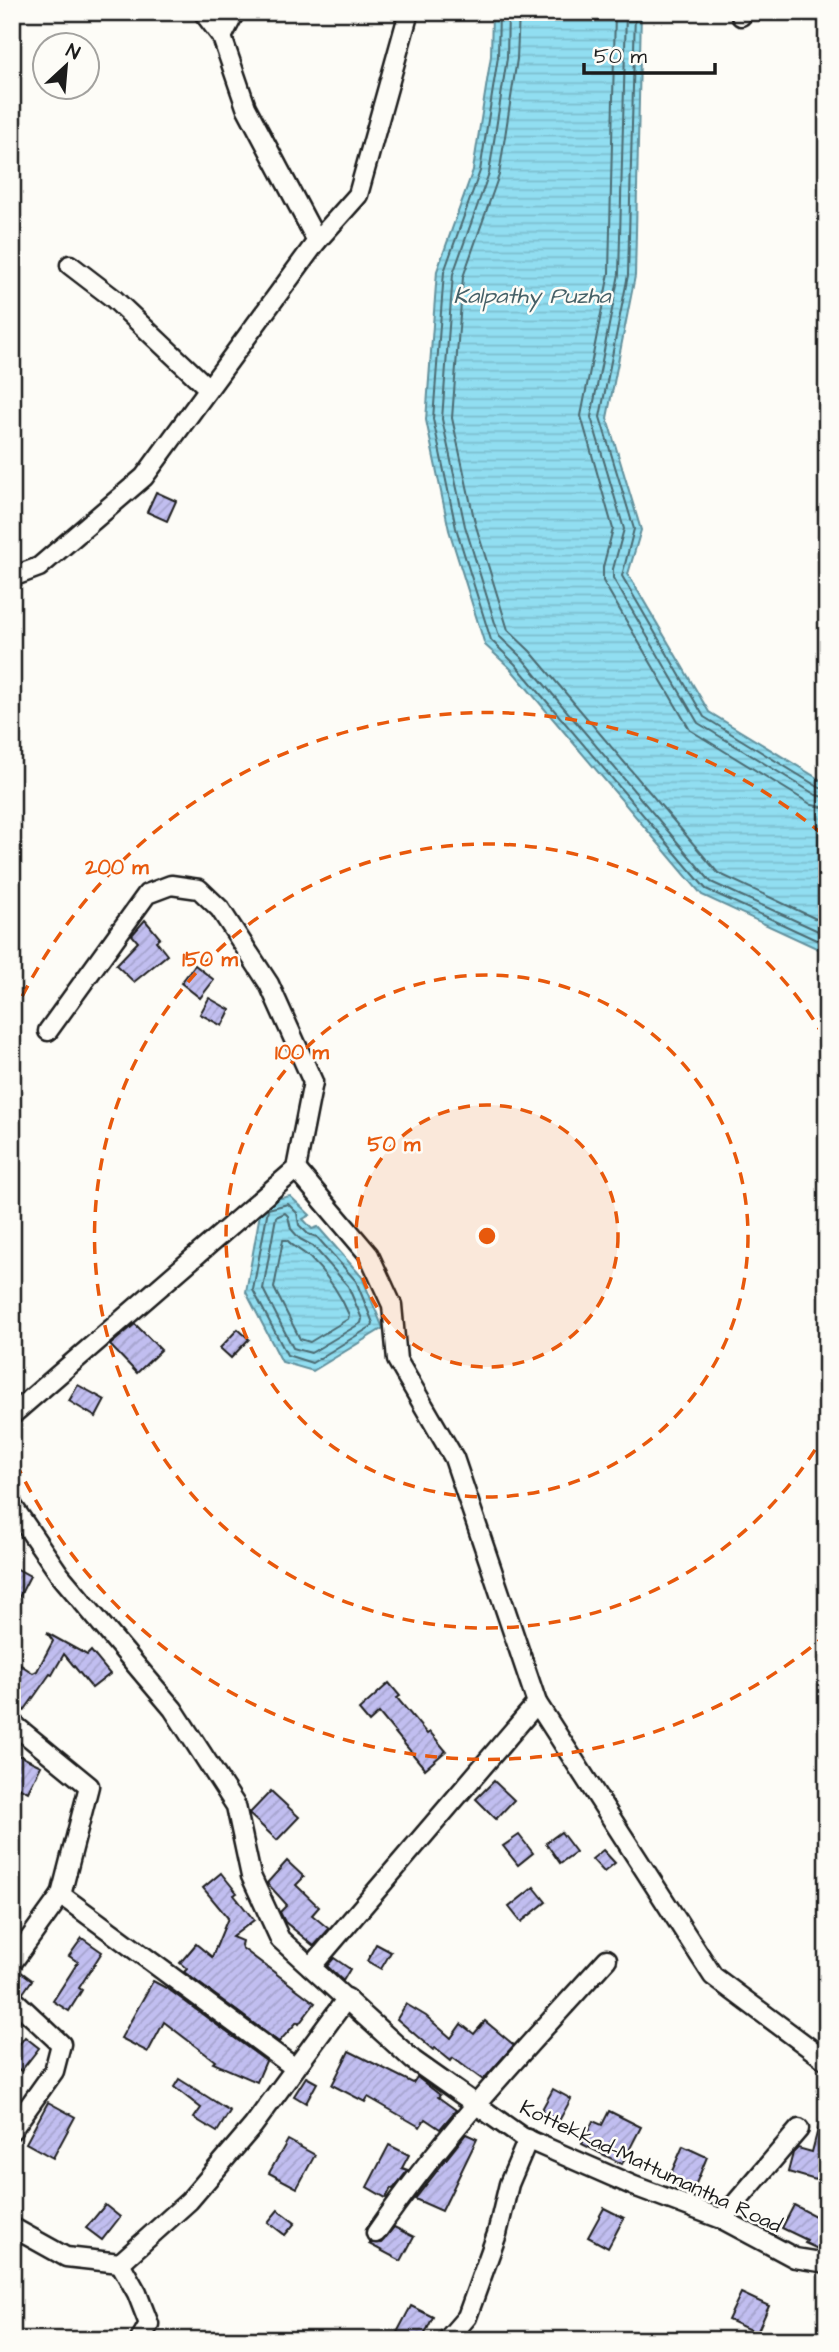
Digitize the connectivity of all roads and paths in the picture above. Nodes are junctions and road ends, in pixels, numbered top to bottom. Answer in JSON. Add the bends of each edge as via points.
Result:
{"nodes":[{"id":1,"x":203,"y":12,"type":"edge"},
{"id":2,"x":234,"y":12,"type":"edge"},
{"id":3,"x":409,"y":12,"type":"edge"},
{"id":4,"x":222,"y":37,"type":"junction"},
{"id":5,"x":317,"y":241,"type":"junction"},
{"id":6,"x":70,"y":265,"type":"dead end"},
{"id":7,"x":208,"y":388,"type":"junction"},
{"id":8,"x":12,"y":577,"type":"edge"},
{"id":9,"x":48,"y":1031,"type":"dead end"},
{"id":10,"x":296,"y":1169,"type":"junction"},
{"id":11,"x":12,"y":1415,"type":"edge"},
{"id":12,"x":12,"y":1505,"type":"edge"},
{"id":13,"x":537,"y":1703,"type":"junction"},
{"id":14,"x":12,"y":1724,"type":"edge"},
{"id":15,"x":61,"y":1895,"type":"junction"},
{"id":16,"x":607,"y":1959,"type":"dead end"},
{"id":17,"x":12,"y":1964,"type":"edge"},
{"id":18,"x":311,"y":1967,"type":"junction"},
{"id":19,"x":12,"y":1998,"type":"edge"},
{"id":20,"x":347,"y":1998,"type":"junction"},
{"id":21,"x":827,"y":2061,"type":"edge"},
{"id":22,"x":295,"y":2068,"type":"junction"},
{"id":23,"x":475,"y":2104,"type":"junction"},
{"id":24,"x":799,"y":2129,"type":"dead end"},
{"id":25,"x":12,"y":2130,"type":"edge"},
{"id":26,"x":528,"y":2139,"type":"junction"},
{"id":27,"x":722,"y":2219,"type":"junction"},
{"id":28,"x":12,"y":2227,"type":"edge"},
{"id":29,"x":376,"y":2233,"type":"dead end"},
{"id":30,"x":120,"y":2263,"type":"junction"},
{"id":31,"x":827,"y":2263,"type":"edge"},
{"id":32,"x":139,"y":2340,"type":"edge"},
{"id":33,"x":447,"y":2340,"type":"edge"}],
"edges":[{"from":1,"to":4,"type":"street"},
{"from":2,"to":4,"type":"street"},
{"from":3,"to":5,"type":"street","via":[[358,195]]},
{"from":4,"to":5,"type":"street","via":[[246,107]]},
{"from":5,"to":7,"type":"street"},
{"from":6,"to":7,"type":"street","via":[[113,298]]},
{"from":7,"to":8,"type":"street","via":[[144,477],[39,567]]},
{"from":9,"to":10,"type":"street","via":[[147,894],[171,885],[199,889],[220,909],[269,984],[313,1082]]},
{"from":10,"to":11,"type":"street"},
{"from":10,"to":13,"type":"street","via":[[369,1255],[392,1305],[397,1360],[454,1458]]},
{"from":12,"to":18,"type":"street","name":"Kottekkad-Mattumantha Road","via":[[60,1575],[173,1709],[236,1805],[251,1876],[280,1939]]},
{"from":13,"to":18,"type":"street"},
{"from":13,"to":21,"type":"street","via":[[713,1976]]},
{"from":14,"to":15,"type":"street","via":[[89,1786]]},
{"from":15,"to":17,"type":"street"},
{"from":15,"to":22,"type":"street"},
{"from":16,"to":23,"type":"street"},
{"from":18,"to":20,"type":"street","name":"Kottekkad-Mattumantha Road"},
{"from":19,"to":25,"type":"street","via":[[61,2044],[54,2071]]},
{"from":20,"to":22,"type":"street"},
{"from":20,"to":23,"type":"street","name":"Kottekkad-Mattumantha Road","via":[[413,2060]]},
{"from":22,"to":30,"type":"street","via":[[189,2201]]},
{"from":23,"to":26,"type":"street","name":"Kottekkad-Mattumantha Road"},
{"from":23,"to":29,"type":"street"},
{"from":24,"to":27,"type":"street"},
{"from":26,"to":27,"type":"street","name":"Kottekkad-Mattumantha Road"},
{"from":26,"to":33,"type":"street","via":[[467,2317]]},
{"from":27,"to":31,"type":"street","name":"Kottekkad-Mattumantha Road","via":[[795,2258]]},
{"from":28,"to":30,"type":"street","via":[[66,2257]]},
{"from":30,"to":32,"type":"street","via":[[149,2324]]}]}
